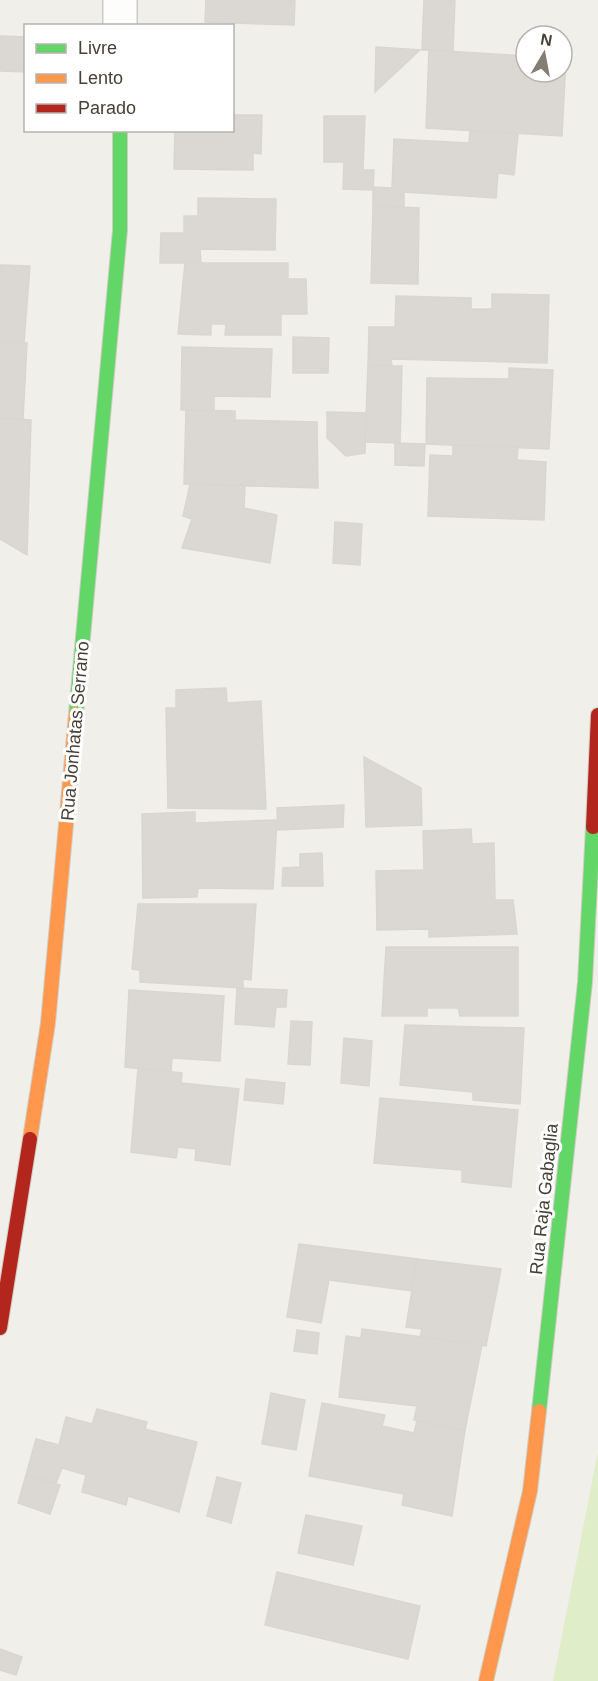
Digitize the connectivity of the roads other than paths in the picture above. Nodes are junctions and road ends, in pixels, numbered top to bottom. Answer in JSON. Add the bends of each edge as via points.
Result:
{"nodes":[{"id":1,"x":120,"y":0,"type":"edge"},
{"id":2,"x":120,"y":24,"type":"edge"},
{"id":3,"x":120,"y":132,"type":"edge"},
{"id":4,"x":598,"y":715,"type":"edge"},
{"id":5,"x":591,"y":982,"type":"edge"},
{"id":6,"x":0,"y":1328,"type":"edge"},
{"id":7,"x":486,"y":1681,"type":"edge"}],
"edges":[{"from":1,"to":2,"type":"street"},
{"from":3,"to":6,"type":"street","name":"Rua Jonhatas Serrano","via":[[120,230],[49,1011]]},
{"from":4,"to":5,"type":"street","name":"Rua Raja Gabaglia"},
{"from":5,"to":7,"type":"street","name":"Rua Raja Gabaglia","via":[[530,1491]]}]}
